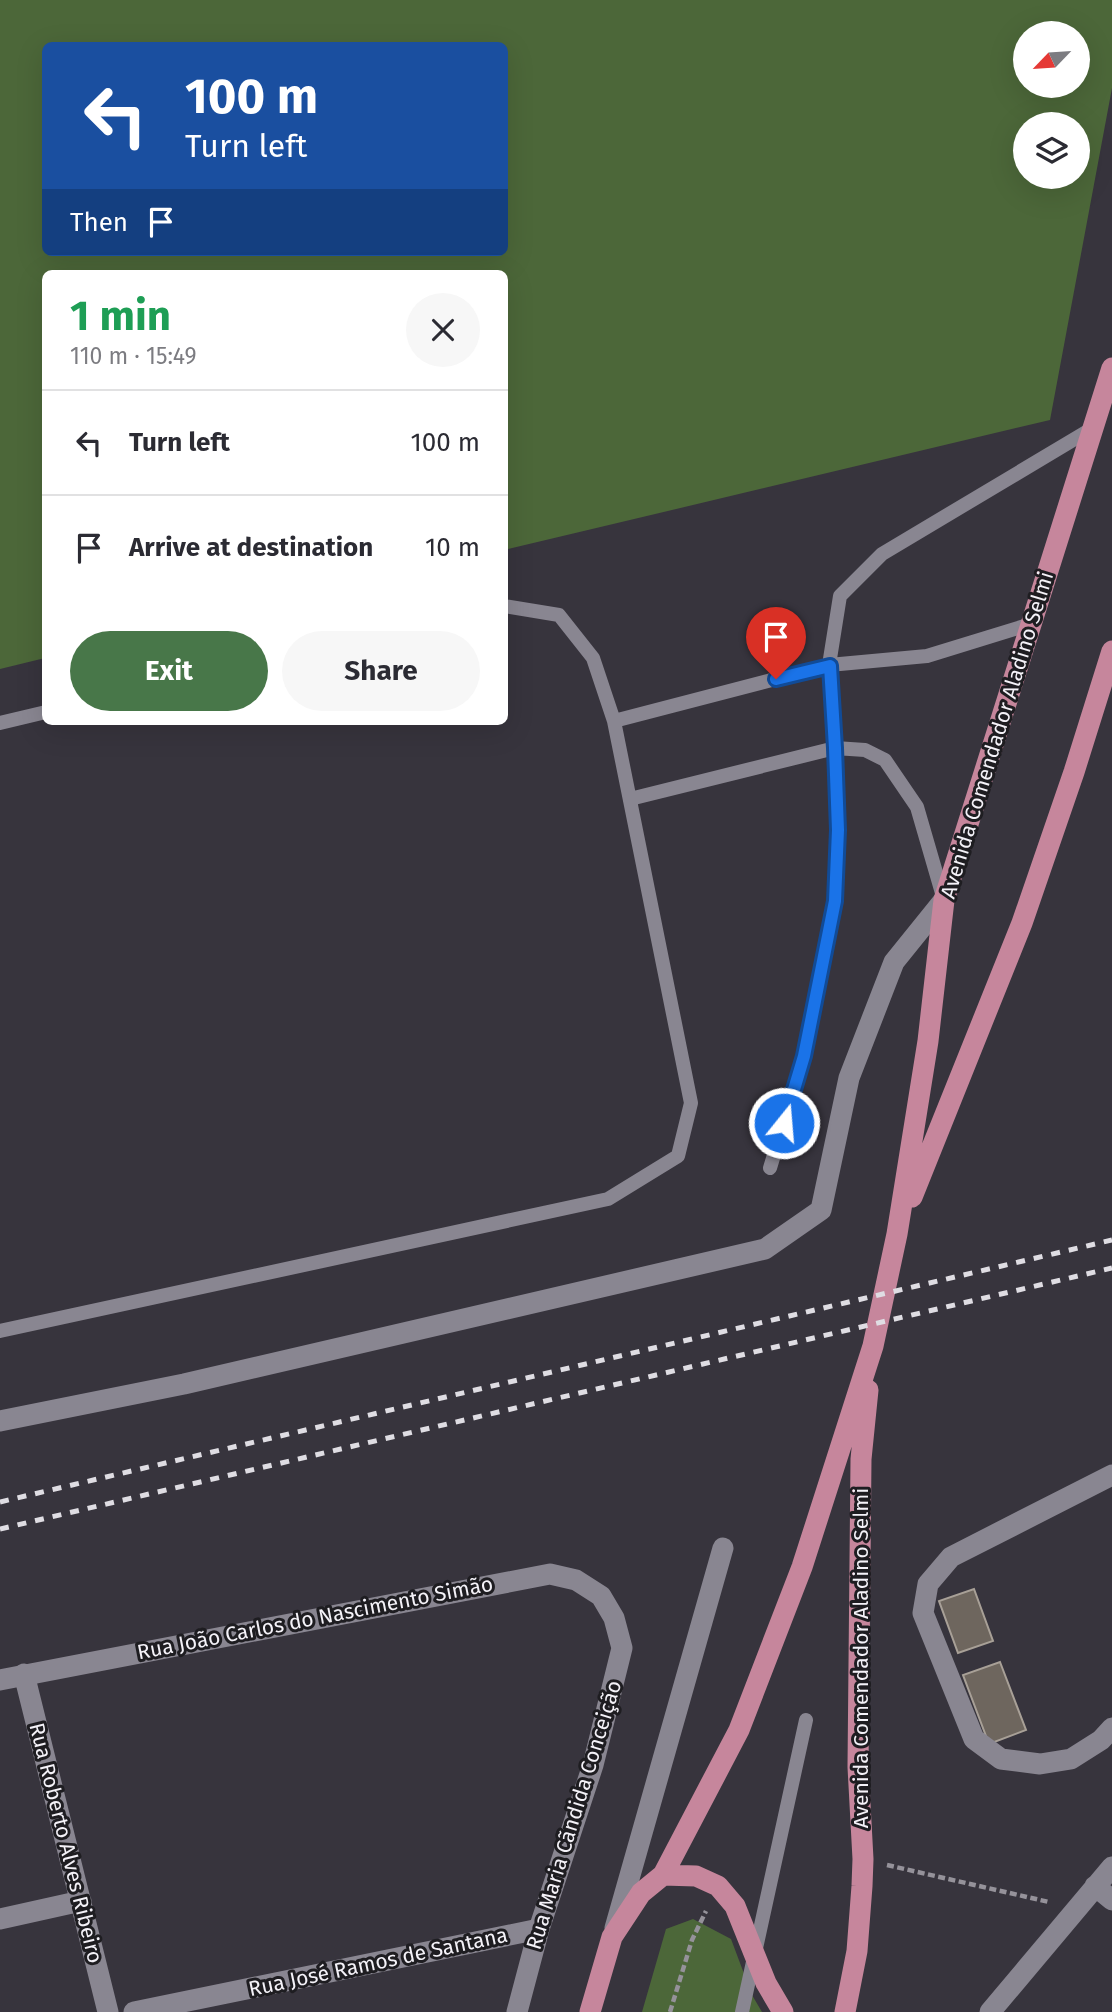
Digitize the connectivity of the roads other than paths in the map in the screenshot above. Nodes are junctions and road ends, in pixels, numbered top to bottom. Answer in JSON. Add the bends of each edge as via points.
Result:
{"nodes":[{"id":1,"x":1112,"y":368,"type":"edge"},
{"id":2,"x":1093,"y":428,"type":"junction"},
{"id":3,"x":508,"y":607,"type":"edge"},
{"id":4,"x":1031,"y":624,"type":"junction"},
{"id":5,"x":1112,"y":651,"type":"edge"},
{"id":6,"x":830,"y":666,"type":"junction"},
{"id":7,"x":42,"y":713,"type":"edge"},
{"id":8,"x":614,"y":721,"type":"junction"},
{"id":9,"x":0,"y":723,"type":"edge"},
{"id":10,"x":835,"y":748,"type":"junction"},
{"id":11,"x":630,"y":799,"type":"junction"},
{"id":12,"x":944,"y":900,"type":"junction"},
{"id":13,"x":770,"y":1168,"type":"dead end"},
{"id":14,"x":897,"y":1234,"type":"junction"},
{"id":15,"x":0,"y":1331,"type":"edge"},
{"id":16,"x":873,"y":1346,"type":"junction"},
{"id":17,"x":0,"y":1421,"type":"edge"},
{"id":18,"x":1112,"y":1475,"type":"edge"},
{"id":19,"x":723,"y":1548,"type":"dead end"},
{"id":20,"x":614,"y":1618,"type":"joint"},
{"id":21,"x":24,"y":1674,"type":"junction"},
{"id":22,"x":0,"y":1680,"type":"edge"},
{"id":23,"x":806,"y":1720,"type":"dead end"},
{"id":24,"x":1112,"y":1728,"type":"edge"},
{"id":25,"x":1112,"y":1867,"type":"edge"},
{"id":26,"x":663,"y":1875,"type":"junction"},
{"id":27,"x":1095,"y":1886,"type":"junction"},
{"id":28,"x":1112,"y":1900,"type":"edge"},
{"id":29,"x":81,"y":1901,"type":"junction"},
{"id":30,"x":0,"y":1919,"type":"edge"},
{"id":31,"x":539,"y":1929,"type":"junction"},
{"id":32,"x":612,"y":1937,"type":"junction"},
{"id":33,"x":755,"y":1954,"type":"junction"},
{"id":34,"x":108,"y":2012,"type":"edge"},
{"id":35,"x":134,"y":2012,"type":"edge"},
{"id":36,"x":517,"y":2012,"type":"edge"},
{"id":37,"x":590,"y":2012,"type":"edge"},
{"id":38,"x":742,"y":2012,"type":"edge"},
{"id":39,"x":783,"y":2012,"type":"edge"},
{"id":40,"x":845,"y":2012,"type":"edge"},
{"id":41,"x":990,"y":2012,"type":"edge"}],
"edges":[{"from":1,"to":2,"type":"main road","name":"Avenida Comendador Aladino Selmi"},
{"from":2,"to":4,"type":"main road","name":"Avenida Comendador Aladino Selmi"},
{"from":2,"to":6,"type":"lane","via":[[882,554],[840,596]]},
{"from":3,"to":8,"type":"lane","via":[[559,615],[593,658]]},
{"from":4,"to":6,"type":"lane","via":[[927,656]]},
{"from":4,"to":12,"type":"main road","name":"Avenida Comendador Aladino Selmi"},
{"from":5,"to":14,"type":"main road","name":"Avenida Comendador Aladino Selmi","via":[[1022,923]]},
{"from":6,"to":8,"type":"lane"},
{"from":6,"to":10,"type":"lane"},
{"from":7,"to":9,"type":"lane"},
{"from":8,"to":11,"type":"lane"},
{"from":10,"to":11,"type":"lane"},
{"from":10,"to":12,"type":"lane","via":[[865,750],[885,760],[917,807]]},
{"from":10,"to":13,"type":"lane","via":[[835,901],[804,1056]]},
{"from":11,"to":15,"type":"lane","via":[[691,1103],[678,1156],[608,1199]]},
{"from":12,"to":14,"type":"main road","name":"Avenida Comendador Aladino Selmi","via":[[928,1041]]},
{"from":12,"to":17,"type":"street","via":[[894,962],[849,1078],[821,1210],[765,1249],[184,1384]]},
{"from":14,"to":16,"type":"main road","name":"Avenida Comendador Aladino Selmi"},
{"from":16,"to":26,"type":"main road","name":"Avenida Comendador Aladino Selmi","via":[[802,1567],[739,1730]]},
{"from":16,"to":40,"type":"main road","name":"Avenida Comendador Aladino Selmi","via":[[861,1460],[858,1767],[863,1859],[857,1951]]},
{"from":18,"to":24,"type":"street","via":[[951,1557],[928,1584],[923,1613],[974,1739],[1001,1759],[1040,1764],[1071,1759]]},
{"from":19,"to":32,"type":"street"},
{"from":20,"to":21,"type":"street","name":"Rua João Carlos do Nascimento Simão","via":[[601,1596],[576,1580],[550,1574]]},
{"from":20,"to":31,"type":"street","name":"Rua Maria Cãndida Conceição","via":[[622,1648],[593,1765]]},
{"from":21,"to":22,"type":"street","name":"Rua João Carlos do Nascimento Simão"},
{"from":21,"to":29,"type":"street","name":"Rua Roberto Alves Ribeiro"},
{"from":23,"to":33,"type":"lane"},
{"from":25,"to":27,"type":"street"},
{"from":26,"to":32,"type":"main road","name":"Avenida Comendador Aladino Selmi","via":[[641,1893]]},
{"from":26,"to":33,"type":"main road","via":[[696,1876],[718,1886],[735,1906]]},
{"from":27,"to":28,"type":"street"},
{"from":27,"to":41,"type":"street"},
{"from":29,"to":30,"type":"street"},
{"from":29,"to":34,"type":"street","name":"Rua Roberto Alves Ribeiro"},
{"from":31,"to":35,"type":"street","name":"Rua José Ramos de Santana"},
{"from":31,"to":36,"type":"street","name":"Rua Maria Cãndida Conceição"},
{"from":32,"to":37,"type":"main road","name":"Avenida Comendador Aladino Selmi"},
{"from":33,"to":38,"type":"lane"},
{"from":33,"to":39,"type":"main road","via":[[765,1983]]}]}
